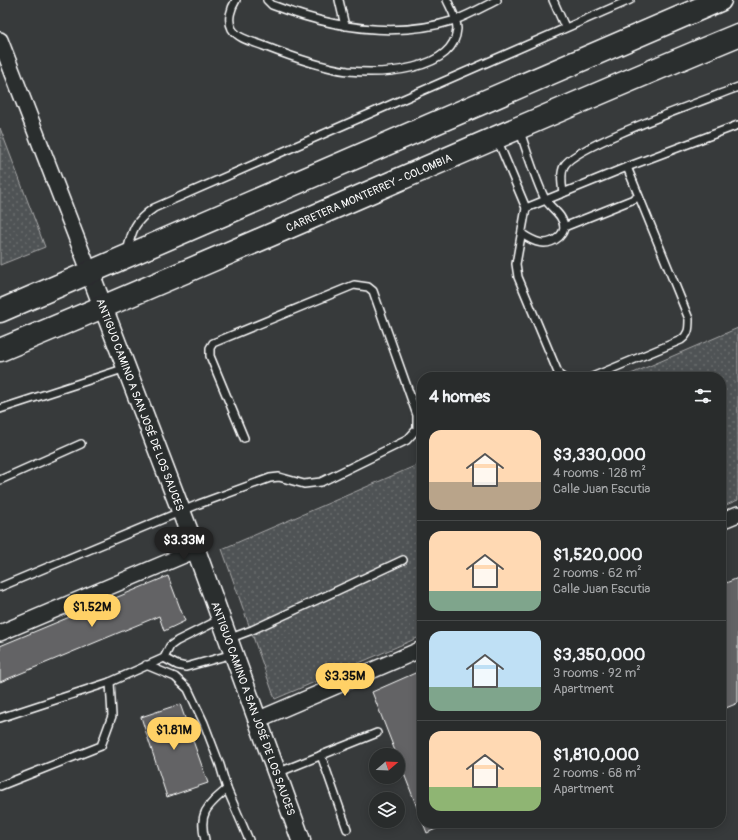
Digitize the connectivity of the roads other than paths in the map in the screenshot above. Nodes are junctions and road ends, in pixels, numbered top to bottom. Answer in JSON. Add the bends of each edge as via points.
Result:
{"nodes":[{"id":1,"x":236,"y":0,"type":"edge"},
{"id":2,"x":267,"y":0,"type":"edge"},
{"id":3,"x":339,"y":0,"type":"edge"},
{"id":4,"x":447,"y":0,"type":"edge"},
{"id":5,"x":497,"y":0,"type":"edge"},
{"id":6,"x":553,"y":0,"type":"edge"},
{"id":7,"x":630,"y":0,"type":"edge"},
{"id":8,"x":720,"y":0,"type":"edge"},
{"id":9,"x":456,"y":20,"type":"junction"},
{"id":10,"x":346,"y":26,"type":"junction"},
{"id":11,"x":565,"y":27,"type":"junction"},
{"id":12,"x":738,"y":35,"type":"edge"},
{"id":13,"x":0,"y":40,"type":"edge"},
{"id":14,"x":738,"y":87,"type":"edge"},
{"id":15,"x":738,"y":125,"type":"edge"},
{"id":16,"x":518,"y":127,"type":"junction"},
{"id":17,"x":496,"y":137,"type":"junction"},
{"id":18,"x":627,"y":167,"type":"junction"},
{"id":19,"x":563,"y":193,"type":"junction"},
{"id":20,"x":639,"y":197,"type":"junction"},
{"id":21,"x":546,"y":200,"type":"junction"},
{"id":22,"x":526,"y":208,"type":"junction"},
{"id":23,"x":564,"y":227,"type":"junction"},
{"id":24,"x":522,"y":234,"type":"junction"},
{"id":25,"x":126,"y":258,"type":"junction"},
{"id":26,"x":90,"y":273,"type":"junction"},
{"id":27,"x":103,"y":308,"type":"junction"},
{"id":28,"x":0,"y":311,"type":"edge"},
{"id":29,"x":0,"y":350,"type":"edge"},
{"id":30,"x":126,"y":368,"type":"junction"},
{"id":31,"x":558,"y":372,"type":"edge"},
{"id":32,"x":604,"y":372,"type":"edge"},
{"id":33,"x":0,"y":409,"type":"edge"},
{"id":34,"x":244,"y":438,"type":"dead end"},
{"id":35,"x":81,"y":444,"type":"dead end"},
{"id":36,"x":0,"y":480,"type":"edge"},
{"id":37,"x":181,"y":512,"type":"junction"},
{"id":38,"x":738,"y":514,"type":"edge"},
{"id":39,"x":726,"y":519,"type":"edge"},
{"id":40,"x":196,"y":550,"type":"junction"},
{"id":41,"x":403,"y":560,"type":"dead end"},
{"id":42,"x":0,"y":587,"type":"edge"},
{"id":43,"x":221,"y":619,"type":"junction"},
{"id":44,"x":0,"y":633,"type":"edge"},
{"id":45,"x":231,"y":647,"type":"junction"},
{"id":46,"x":417,"y":651,"type":"edge"},
{"id":47,"x":164,"y":658,"type":"junction"},
{"id":48,"x":146,"y":665,"type":"junction"},
{"id":49,"x":110,"y":682,"type":"junction"},
{"id":50,"x":0,"y":718,"type":"edge"},
{"id":51,"x":257,"y":720,"type":"junction"},
{"id":52,"x":377,"y":733,"type":"dead end"},
{"id":53,"x":321,"y":756,"type":"junction"},
{"id":54,"x":276,"y":773,"type":"junction"},
{"id":55,"x":0,"y":786,"type":"edge"},
{"id":56,"x":227,"y":789,"type":"junction"},
{"id":57,"x":347,"y":829,"type":"dead end"},
{"id":58,"x":205,"y":840,"type":"edge"},
{"id":59,"x":249,"y":840,"type":"edge"},
{"id":60,"x":301,"y":840,"type":"edge"}],
"edges":[{"from":1,"to":9,"type":"lane","via":[[230,20],[232,28],[239,36],[287,55],[347,71],[372,72],[424,65],[450,46],[457,29]]},
{"from":2,"to":10,"type":"lane","via":[[296,14]]},
{"from":3,"to":10,"type":"lane"},
{"from":4,"to":9,"type":"lane"},
{"from":5,"to":9,"type":"lane"},
{"from":6,"to":11,"type":"lane"},
{"from":7,"to":11,"type":"lane"},
{"from":8,"to":25,"type":"main road"},
{"from":9,"to":10,"type":"lane","via":[[399,29],[362,29]]},
{"from":11,"to":25,"type":"lane","via":[[154,208],[140,217],[131,232]]},
{"from":12,"to":16,"type":"main road","name":"CARRETERA MONTERREY - COLOMBIA"},
{"from":13,"to":26,"type":"street","name":"ANTIGUO CAMINO A SAN JOSÉ DE LOS SAUCES"},
{"from":14,"to":19,"type":"lane","via":[[608,138],[570,158],[564,166],[562,176]]},
{"from":15,"to":18,"type":"lane"},
{"from":16,"to":17,"type":"main road","name":"CARRETERA MONTERREY - COLOMBIA"},
{"from":16,"to":21,"type":"lane"},
{"from":17,"to":22,"type":"lane"},
{"from":17,"to":27,"type":"main road","name":"CARRETERA MONTERREY - COLOMBIA"},
{"from":18,"to":19,"type":"lane"},
{"from":18,"to":20,"type":"lane"},
{"from":19,"to":21,"type":"lane"},
{"from":20,"to":23,"type":"lane"},
{"from":20,"to":32,"type":"lane","via":[[689,319],[689,330],[681,340]]},
{"from":21,"to":22,"type":"lane"},
{"from":21,"to":23,"type":"lane","via":[[560,216]]},
{"from":22,"to":24,"type":"lane"},
{"from":23,"to":24,"type":"lane","via":[[562,235],[546,244],[538,243]]},
{"from":24,"to":31,"type":"lane","via":[[516,264],[518,277]]},
{"from":25,"to":26,"type":"main road"},
{"from":26,"to":27,"type":"street","name":"ANTIGUO CAMINO A SAN JOSÉ DE LOS SAUCES"},
{"from":26,"to":28,"type":"main road"},
{"from":27,"to":29,"type":"main road","name":"CARRETERA MONTERREY - COLOMBIA"},
{"from":27,"to":30,"type":"street","name":"ANTIGUO CAMINO A SAN JOSÉ DE LOS SAUCES"},
{"from":30,"to":33,"type":"lane"},
{"from":30,"to":37,"type":"street","name":"ANTIGUO CAMINO A SAN JOSÉ DE LOS SAUCES"},
{"from":34,"to":37,"type":"lane","via":[[210,356],[213,343],[354,285],[368,287],[372,291],[416,415],[416,429],[407,440],[321,482],[304,484],[279,477],[270,478]]},
{"from":35,"to":36,"type":"lane"},
{"from":37,"to":40,"type":"street","name":"ANTIGUO CAMINO A SAN JOSÉ DE LOS SAUCES"},
{"from":37,"to":42,"type":"lane"},
{"from":38,"to":39,"type":"street"},
{"from":40,"to":43,"type":"street","name":"ANTIGUO CAMINO A SAN JOSÉ DE LOS SAUCES"},
{"from":40,"to":44,"type":"street"},
{"from":41,"to":45,"type":"lane","via":[[252,630]]},
{"from":43,"to":45,"type":"street","name":"ANTIGUO CAMINO A SAN JOSÉ DE LOS SAUCES"},
{"from":43,"to":47,"type":"lane","via":[[177,641],[170,646]]},
{"from":45,"to":47,"type":"lane","via":[[186,667]]},
{"from":45,"to":51,"type":"street","name":"ANTIGUO CAMINO A SAN JOSÉ DE LOS SAUCES"},
{"from":46,"to":51,"type":"street"},
{"from":47,"to":48,"type":"lane"},
{"from":48,"to":49,"type":"lane"},
{"from":48,"to":56,"type":"lane","via":[[175,677],[188,689],[204,723]]},
{"from":49,"to":50,"type":"lane"},
{"from":49,"to":55,"type":"lane","via":[[112,716],[101,746]]},
{"from":51,"to":54,"type":"street","name":"ANTIGUO CAMINO A SAN JOSÉ DE LOS SAUCES"},
{"from":52,"to":53,"type":"lane"},
{"from":53,"to":54,"type":"lane"},
{"from":53,"to":57,"type":"lane"},
{"from":54,"to":60,"type":"street","name":"ANTIGUO CAMINO A SAN JOSÉ DE LOS SAUCES"},
{"from":56,"to":58,"type":"lane","via":[[208,805],[202,817]]},
{"from":56,"to":59,"type":"lane"}]}
